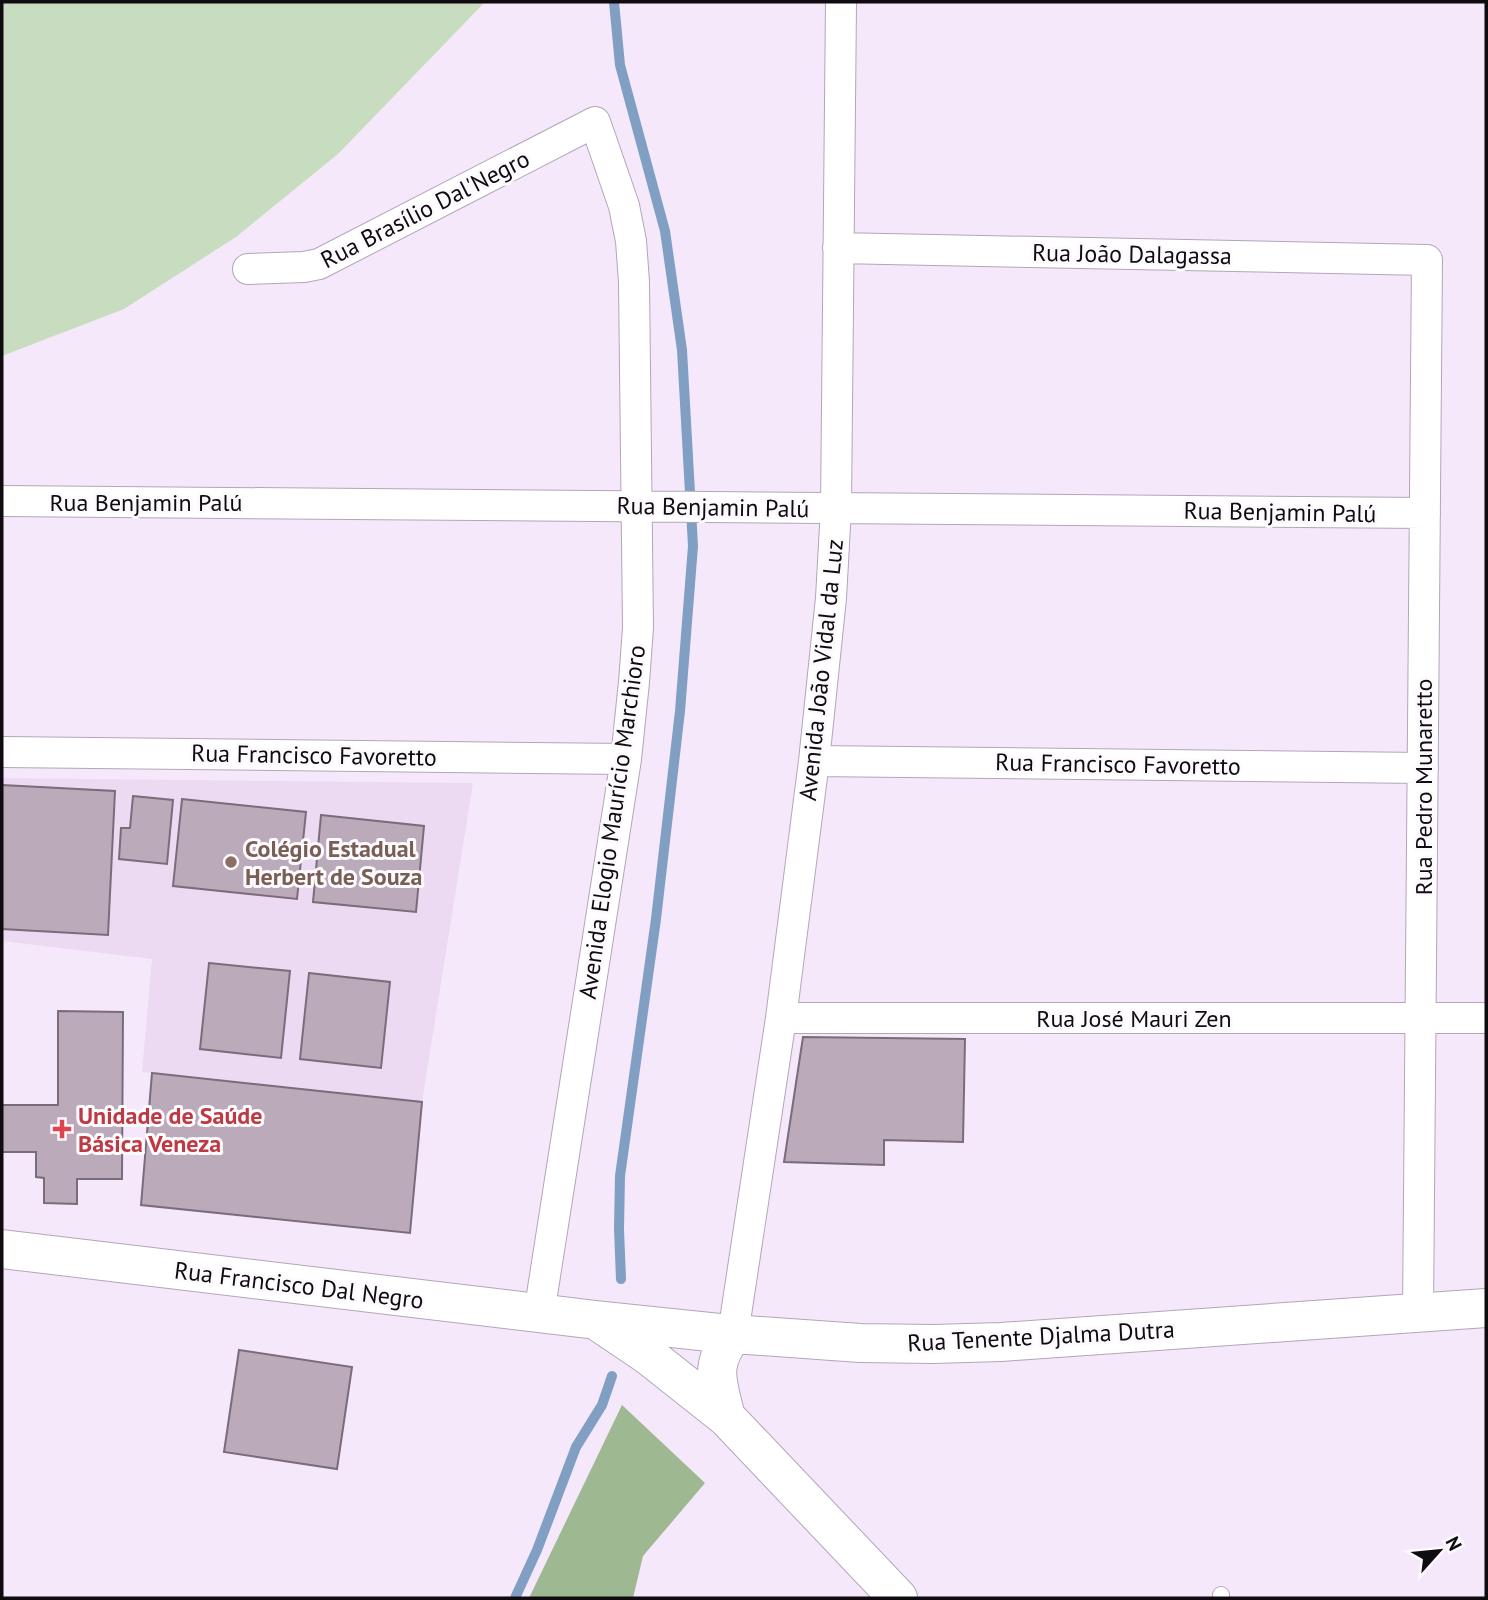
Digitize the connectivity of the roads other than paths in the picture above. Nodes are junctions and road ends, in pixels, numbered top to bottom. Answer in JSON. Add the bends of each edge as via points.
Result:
{"nodes":[{"id":1,"x":841,"y":2,"type":"edge"},
{"id":2,"x":595,"y":122,"type":"joint"},
{"id":3,"x":838,"y":248,"type":"junction"},
{"id":4,"x":1427,"y":260,"type":"joint"},
{"id":5,"x":248,"y":269,"type":"dead end"},
{"id":6,"x":2,"y":501,"type":"edge"},
{"id":7,"x":649,"y":506,"type":"junction"},
{"id":8,"x":836,"y":508,"type":"junction"},
{"id":9,"x":1425,"y":513,"type":"junction"},
{"id":10,"x":2,"y":752,"type":"edge"},
{"id":11,"x":626,"y":759,"type":"junction"},
{"id":12,"x":814,"y":761,"type":"junction"},
{"id":13,"x":1423,"y":768,"type":"junction"},
{"id":14,"x":781,"y":1018,"type":"junction"},
{"id":15,"x":1421,"y":1018,"type":"junction"},
{"id":16,"x":1486,"y":1018,"type":"edge"},
{"id":17,"x":2,"y":1249,"type":"edge"},
{"id":18,"x":1486,"y":1308,"type":"edge"},
{"id":19,"x":1418,"y":1313,"type":"junction"},
{"id":20,"x":539,"y":1314,"type":"junction"},
{"id":21,"x":596,"y":1320,"type":"junction"},
{"id":22,"x":733,"y":1334,"type":"junction"},
{"id":23,"x":726,"y":1416,"type":"junction"},
{"id":24,"x":898,"y":1598,"type":"edge"}],
"edges":[{"from":1,"to":3,"type":"street","name":"Avenida João Vidal da Luz"},
{"from":2,"to":5,"type":"street","name":"Rua Brasílio Dal'Negro","via":[[320,264]]},
{"from":2,"to":7,"type":"street","name":"Avenida Elogio Maurício Marchioro","via":[[631,241]]},
{"from":3,"to":4,"type":"street","name":"Rua João Dalagassa"},
{"from":3,"to":8,"type":"street","name":"Avenida João Vidal da Luz"},
{"from":4,"to":9,"type":"street","name":"Rua Pedro Munaretto"},
{"from":6,"to":7,"type":"street","name":"Rua Benjamin Palú"},
{"from":7,"to":8,"type":"street","name":"Rua Benjamin Palú"},
{"from":7,"to":11,"type":"street","name":"Avenida Elogio Maurício Marchioro"},
{"from":8,"to":9,"type":"street","name":"Rua Benjamin Palú"},
{"from":8,"to":12,"type":"street","name":"Avenida João Vidal da Luz"},
{"from":9,"to":13,"type":"street","name":"Rua Pedro Munaretto"},
{"from":10,"to":11,"type":"street","name":"Rua Francisco Favoretto"},
{"from":11,"to":20,"type":"street","name":"Avenida Elogio Maurício Marchioro"},
{"from":12,"to":13,"type":"street","name":"Rua Francisco Favoretto"},
{"from":12,"to":14,"type":"street","name":"Avenida João Vidal da Luz"},
{"from":13,"to":15,"type":"street","name":"Rua Pedro Munaretto"},
{"from":14,"to":15,"type":"street","name":"Rua José Mauri Zen"},
{"from":14,"to":22,"type":"street","name":"Avenida João Vidal da Luz"},
{"from":15,"to":16,"type":"street","name":"Rua José Mauri Zen"},
{"from":15,"to":19,"type":"street","name":"Rua Pedro Munaretto"},
{"from":17,"to":20,"type":"main road","name":"Rua Francisco Dal Negro"},
{"from":18,"to":19,"type":"main road","name":"Rua Tenente Djalma Dutra"},
{"from":19,"to":22,"type":"main road","name":"Rua Tenente Djalma Dutra","via":[[933,1344]]},
{"from":20,"to":21,"type":"main road","name":"Rua Francisco Dal Negro"},
{"from":21,"to":22,"type":"main road","name":"Rua Tenente Djalma Dutra"},
{"from":21,"to":23,"type":"main road"},
{"from":22,"to":23,"type":"main road","via":[[717,1365]]},
{"from":23,"to":24,"type":"main road"}]}
